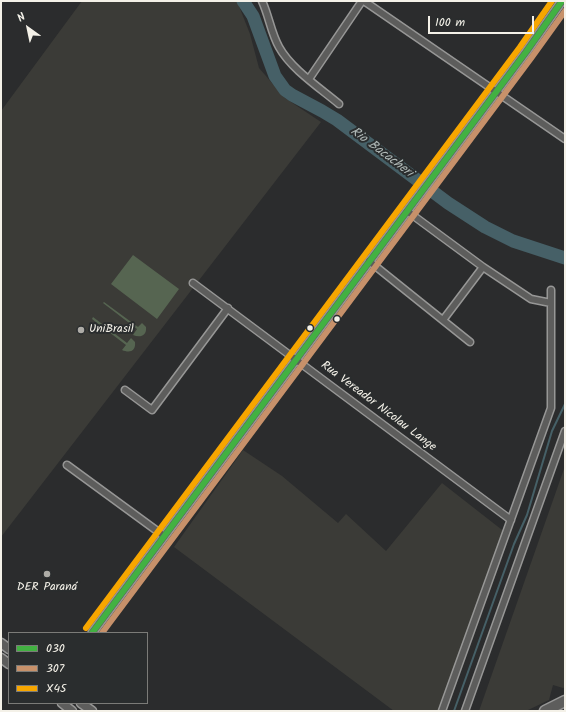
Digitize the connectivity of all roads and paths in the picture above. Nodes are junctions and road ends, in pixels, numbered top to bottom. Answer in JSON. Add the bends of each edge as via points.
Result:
{"nodes":[{"id":1,"x":262,"y":1,"type":"edge"},
{"id":2,"x":363,"y":1,"type":"edge"},
{"id":3,"x":562,"y":1,"type":"edge"},
{"id":4,"x":309,"y":79,"type":"junction"},
{"id":5,"x":496,"y":92,"type":"junction"},
{"id":6,"x":339,"y":104,"type":"dead end"},
{"id":7,"x":565,"y":139,"type":"edge"},
{"id":8,"x":407,"y":211,"type":"junction"},
{"id":9,"x":369,"y":262,"type":"junction"},
{"id":10,"x":482,"y":267,"type":"junction"},
{"id":11,"x":193,"y":283,"type":"dead end"},
{"id":12,"x":551,"y":290,"type":"dead end"},
{"id":13,"x":550,"y":303,"type":"junction"},
{"id":14,"x":228,"y":308,"type":"junction"},
{"id":15,"x":443,"y":320,"type":"junction"},
{"id":16,"x":470,"y":342,"type":"dead end"},
{"id":17,"x":296,"y":360,"type":"junction"},
{"id":18,"x":125,"y":390,"type":"dead end"},
{"id":19,"x":565,"y":432,"type":"edge"},
{"id":20,"x":67,"y":465,"type":"dead end"},
{"id":21,"x":511,"y":520,"type":"junction"},
{"id":22,"x":164,"y":536,"type":"junction"},
{"id":23,"x":93,"y":632,"type":"edge"},
{"id":24,"x":565,"y":701,"type":"edge"},
{"id":25,"x":63,"y":704,"type":"edge"},
{"id":26,"x":82,"y":704,"type":"edge"},
{"id":27,"x":72,"y":711,"type":"edge"},
{"id":28,"x":92,"y":711,"type":"edge"},
{"id":29,"x":442,"y":711,"type":"edge"},
{"id":30,"x":465,"y":711,"type":"edge"},
{"id":31,"x":545,"y":711,"type":"edge"}],
"edges":[{"from":1,"to":4,"type":"street","via":[[279,48]]},
{"from":2,"to":4,"type":"street"},
{"from":2,"to":5,"type":"street"},
{"from":3,"to":5,"type":"street"},
{"from":4,"to":6,"type":"street"},
{"from":5,"to":7,"type":"street"},
{"from":5,"to":8,"type":"street"},
{"from":8,"to":9,"type":"street"},
{"from":8,"to":10,"type":"street"},
{"from":9,"to":15,"type":"street"},
{"from":9,"to":17,"type":"street"},
{"from":10,"to":13,"type":"street","via":[[531,299]]},
{"from":10,"to":15,"type":"street"},
{"from":11,"to":14,"type":"street","name":"Rua Vereador Nicolau Lange"},
{"from":12,"to":13,"type":"street"},
{"from":13,"to":21,"type":"street","via":[[551,408]]},
{"from":14,"to":17,"type":"street","name":"Rua Vereador Nicolau Lange"},
{"from":14,"to":18,"type":"street","via":[[152,410]]},
{"from":15,"to":16,"type":"street"},
{"from":17,"to":21,"type":"street","name":"Rua Vereador Nicolau Lange"},
{"from":17,"to":22,"type":"street"},
{"from":19,"to":30,"type":"street"},
{"from":20,"to":22,"type":"street"},
{"from":21,"to":29,"type":"street"},
{"from":22,"to":23,"type":"street"},
{"from":24,"to":31,"type":"highway"},
{"from":25,"to":27,"type":"main road"},
{"from":26,"to":28,"type":"main road"}]}
